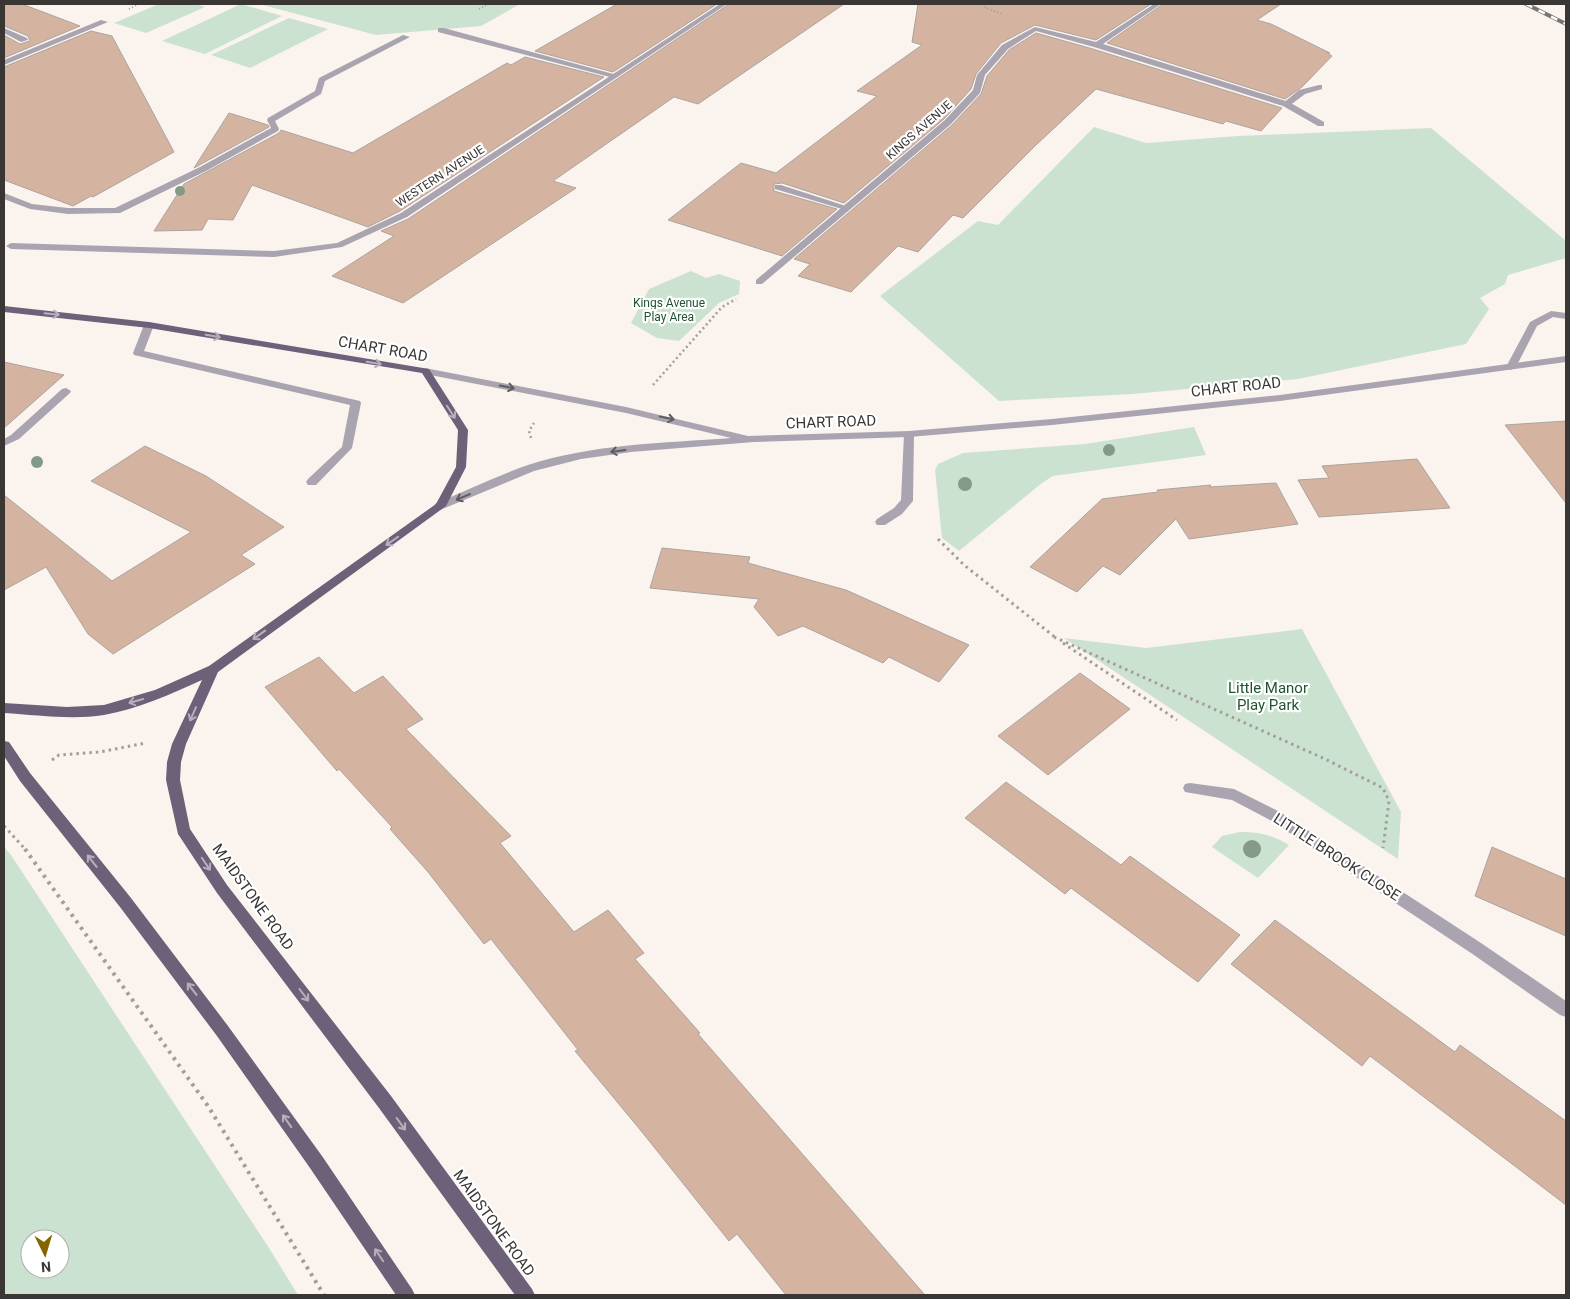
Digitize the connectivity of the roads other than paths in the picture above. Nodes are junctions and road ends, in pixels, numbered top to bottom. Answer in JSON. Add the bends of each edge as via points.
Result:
{"nodes":[{"id":1,"x":724,"y":4,"type":"edge"},
{"id":2,"x":1158,"y":4,"type":"edge"},
{"id":3,"x":104,"y":22,"type":"dead end"},
{"id":4,"x":4,"y":30,"type":"edge"},
{"id":5,"x":441,"y":30,"type":"dead end"},
{"id":6,"x":406,"y":37,"type":"dead end"},
{"id":7,"x":24,"y":40,"type":"dead end"},
{"id":8,"x":1097,"y":44,"type":"junction"},
{"id":9,"x":4,"y":63,"type":"edge"},
{"id":10,"x":613,"y":75,"type":"junction"},
{"id":11,"x":1319,"y":87,"type":"dead end"},
{"id":12,"x":1286,"y":104,"type":"junction"},
{"id":13,"x":1321,"y":124,"type":"dead end"},
{"id":14,"x":778,"y":187,"type":"dead end"},
{"id":15,"x":4,"y":196,"type":"edge"},
{"id":16,"x":845,"y":207,"type":"junction"},
{"id":17,"x":8,"y":246,"type":"edge"},
{"id":18,"x":759,"y":282,"type":"road end"},
{"id":19,"x":4,"y":309,"type":"edge"},
{"id":20,"x":1566,"y":316,"type":"edge"},
{"id":21,"x":149,"y":325,"type":"junction"},
{"id":22,"x":1566,"y":359,"type":"edge"},
{"id":23,"x":1511,"y":367,"type":"junction"},
{"id":24,"x":425,"y":371,"type":"junction"},
{"id":25,"x":66,"y":391,"type":"dead end"},
{"id":26,"x":909,"y":434,"type":"junction"},
{"id":27,"x":754,"y":439,"type":"junction"},
{"id":28,"x":4,"y":443,"type":"edge"},
{"id":29,"x":312,"y":482,"type":"dead end"},
{"id":30,"x":440,"y":506,"type":"junction"},
{"id":31,"x":881,"y":522,"type":"dead end"},
{"id":32,"x":213,"y":669,"type":"junction"},
{"id":33,"x":4,"y":708,"type":"edge"},
{"id":34,"x":4,"y":746,"type":"edge"},
{"id":35,"x":1190,"y":788,"type":"dead end"},
{"id":36,"x":1566,"y":1010,"type":"edge"},
{"id":37,"x":406,"y":1295,"type":"edge"},
{"id":38,"x":526,"y":1295,"type":"edge"}],
"edges":[{"from":1,"to":10,"type":"street","name":"WESTERN AVENUE"},
{"from":2,"to":8,"type":"street"},
{"from":3,"to":9,"type":"street"},
{"from":4,"to":7,"type":"street"},
{"from":5,"to":10,"type":"street"},
{"from":6,"to":15,"type":"street","via":[[322,80],[318,92],[271,120],[275,129],[117,212],[30,206]]},
{"from":8,"to":12,"type":"street","name":"KINGS AVENUE"},
{"from":8,"to":16,"type":"street","name":"KINGS AVENUE","via":[[1035,29],[1005,47],[981,75],[977,91],[948,122]]},
{"from":10,"to":17,"type":"street","name":"WESTERN AVENUE","via":[[404,215],[339,245],[274,254]]},
{"from":11,"to":12,"type":"street","via":[[1302,92]]},
{"from":12,"to":13,"type":"street","name":"KINGS AVENUE"},
{"from":14,"to":16,"type":"street"},
{"from":16,"to":18,"type":"street","name":"KINGS AVENUE"},
{"from":19,"to":21,"type":"main road","name":"CHART ROAD","one_way":true},
{"from":20,"to":23,"type":"street","via":[[1551,314],[1533,324]]},
{"from":21,"to":24,"type":"main road","name":"CHART ROAD","one_way":true},
{"from":21,"to":29,"type":"street","via":[[138,353],[356,403],[347,448]]},
{"from":22,"to":23,"type":"street","name":"CHART ROAD"},
{"from":23,"to":26,"type":"street","name":"CHART ROAD","via":[[1280,398]]},
{"from":24,"to":27,"type":"street","name":"CHART ROAD","one_way":true,"via":[[690,423]]},
{"from":24,"to":30,"type":"main road","one_way":true,"via":[[463,430],[461,467]]},
{"from":25,"to":28,"type":"street"},
{"from":26,"to":27,"type":"street","name":"CHART ROAD"},
{"from":26,"to":31,"type":"street","via":[[907,501]]},
{"from":27,"to":30,"type":"street","name":"CHART ROAD","one_way":true,"via":[[581,456],[531,468]]},
{"from":30,"to":32,"type":"main road","one_way":true},
{"from":32,"to":33,"type":"main road","one_way":true,"via":[[159,694],[104,710],[67,712]]},
{"from":32,"to":38,"type":"main road","name":"MAIDSTONE ROAD","one_way":true,"via":[[174,762],[173,780],[184,830],[222,889],[385,1102]]},
{"from":37,"to":34,"type":"main road","one_way":true,"via":[[203,1002]]},
{"from":35,"to":36,"type":"street","name":"LITTLE BROOK CLOSE","via":[[1234,795],[1275,816]]}]}
